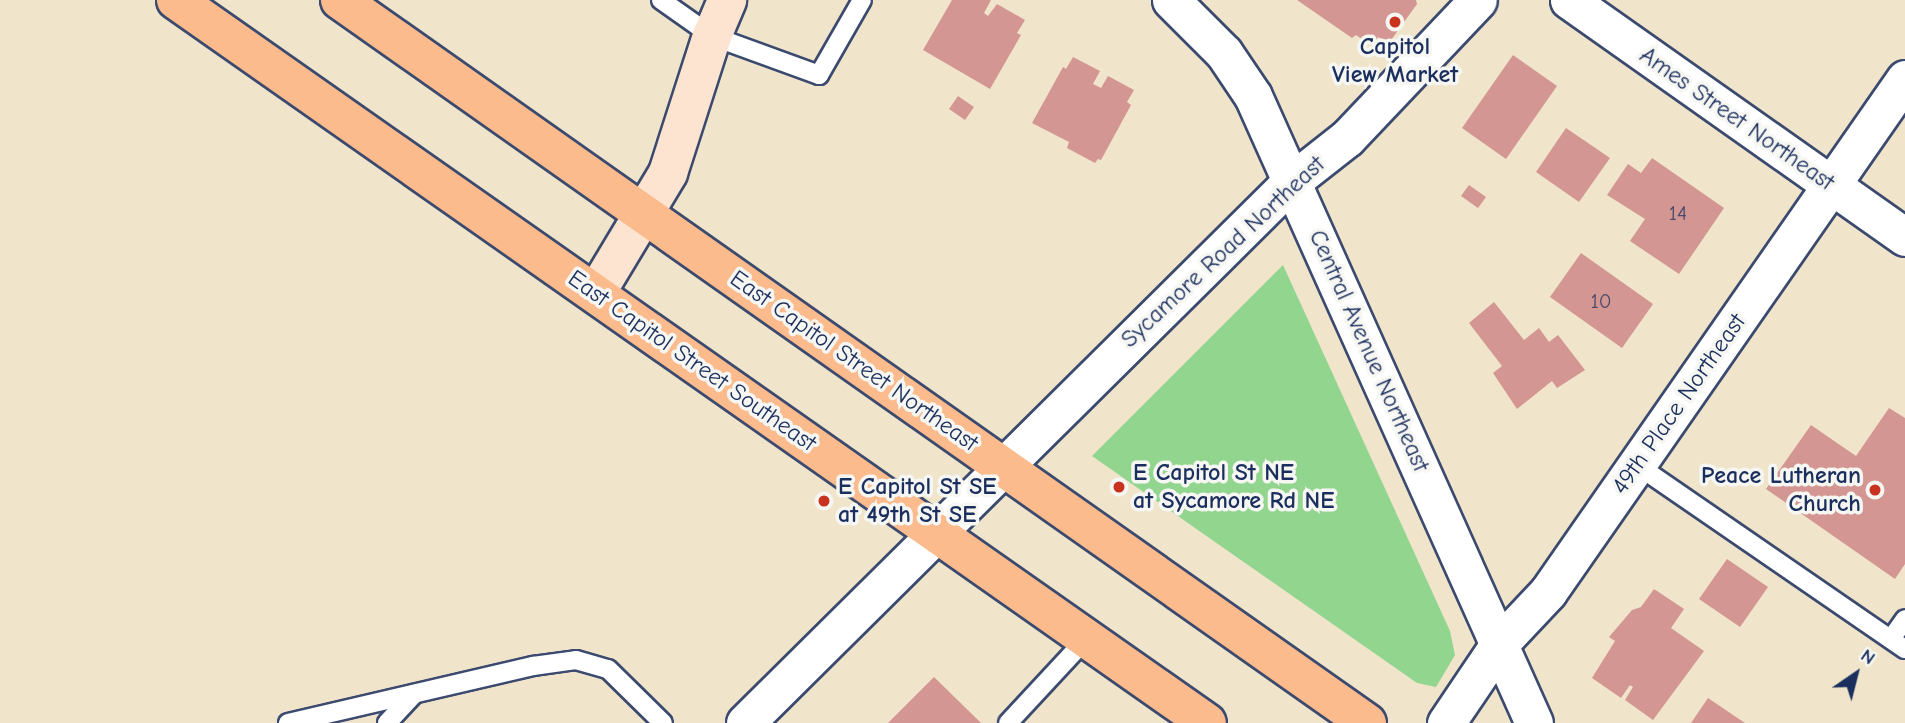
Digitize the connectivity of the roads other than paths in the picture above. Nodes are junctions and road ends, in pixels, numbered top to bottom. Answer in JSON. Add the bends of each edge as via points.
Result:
{"nodes":[{"id":1,"x":176,"y":0,"type":"edge"},
{"id":2,"x":340,"y":0,"type":"edge"},
{"id":3,"x":661,"y":0,"type":"edge"},
{"id":4,"x":727,"y":0,"type":"edge"},
{"id":5,"x":862,"y":0,"type":"edge"},
{"id":6,"x":1171,"y":0,"type":"edge"},
{"id":7,"x":1478,"y":0,"type":"edge"},
{"id":8,"x":1569,"y":0,"type":"edge"},
{"id":9,"x":712,"y":36,"type":"junction"},
{"id":10,"x":1905,"y":79,"type":"edge"},
{"id":11,"x":1291,"y":182,"type":"junction"},
{"id":12,"x":1830,"y":184,"type":"junction"},
{"id":13,"x":645,"y":215,"type":"junction"},
{"id":14,"x":1905,"y":237,"type":"edge"},
{"id":15,"x":596,"y":293,"type":"junction"},
{"id":16,"x":1002,"y":465,"type":"junction"},
{"id":17,"x":1637,"y":465,"type":"junction"},
{"id":18,"x":936,"y":531,"type":"junction"},
{"id":19,"x":1905,"y":618,"type":"edge"},
{"id":20,"x":1087,"y":638,"type":"junction"},
{"id":21,"x":1500,"y":643,"type":"junction"},
{"id":22,"x":1898,"y":644,"type":"edge"},
{"id":23,"x":1160,"y":690,"type":"junction"},
{"id":24,"x":414,"y":694,"type":"junction"},
{"id":25,"x":288,"y":723,"type":"edge"},
{"id":26,"x":387,"y":723,"type":"edge"},
{"id":27,"x":663,"y":723,"type":"edge"},
{"id":28,"x":745,"y":723,"type":"edge"},
{"id":29,"x":1008,"y":723,"type":"edge"},
{"id":30,"x":1188,"y":723,"type":"edge"},
{"id":31,"x":1207,"y":723,"type":"edge"},
{"id":32,"x":1367,"y":723,"type":"edge"},
{"id":33,"x":1446,"y":723,"type":"edge"},
{"id":34,"x":1534,"y":723,"type":"edge"}],
"edges":[{"from":1,"to":15,"type":"main road","name":"East Capitol Street Southeast"},
{"from":2,"to":13,"type":"main road","name":"East Capitol Street Northeast"},
{"from":3,"to":9,"type":"lane"},
{"from":4,"to":9,"type":"street"},
{"from":5,"to":9,"type":"lane","via":[[819,75]]},
{"from":6,"to":11,"type":"street","name":"Central Avenue Northeast","via":[[1224,54],[1253,96]]},
{"from":7,"to":11,"type":"street","name":"Sycamore Road Northeast","via":[[1347,138]]},
{"from":8,"to":12,"type":"street","name":"Ames Street Northeast"},
{"from":9,"to":13,"type":"street","via":[[668,173]]},
{"from":10,"to":12,"type":"street","name":"49th Place Northeast"},
{"from":11,"to":16,"type":"street","name":"Sycamore Road Northeast"},
{"from":11,"to":21,"type":"street","name":"Central Avenue Northeast"},
{"from":12,"to":14,"type":"street","name":"Ames Street Northeast"},
{"from":12,"to":17,"type":"street","name":"49th Place Northeast"},
{"from":13,"to":15,"type":"street"},
{"from":13,"to":16,"type":"main road","name":"East Capitol Street Northeast"},
{"from":15,"to":18,"type":"main road","name":"East Capitol Street Southeast"},
{"from":16,"to":18,"type":"street","name":"Sycamore Road Northeast"},
{"from":16,"to":32,"type":"main road","name":"East Capitol Street Northeast"},
{"from":17,"to":21,"type":"street","name":"49th Place Northeast","via":[[1548,592]]},
{"from":17,"to":22,"type":"lane"},
{"from":18,"to":20,"type":"main road","name":"East Capitol Street Southeast"},
{"from":18,"to":28,"type":"street","name":"Sycamore Road Northeast"},
{"from":19,"to":22,"type":"lane"},
{"from":20,"to":23,"type":"main road","name":"East Capitol Street Southeast"},
{"from":20,"to":29,"type":"lane"},
{"from":21,"to":33,"type":"street","name":"49th Place Northeast"},
{"from":21,"to":34,"type":"street","name":"Central Avenue Northeast"},
{"from":23,"to":30,"type":"street"},
{"from":23,"to":31,"type":"main road","name":"East Capitol Street Southeast"},
{"from":24,"to":25,"type":"lane"},
{"from":24,"to":26,"type":"lane"},
{"from":24,"to":27,"type":"lane","via":[[576,660],[608,669]]}]}
